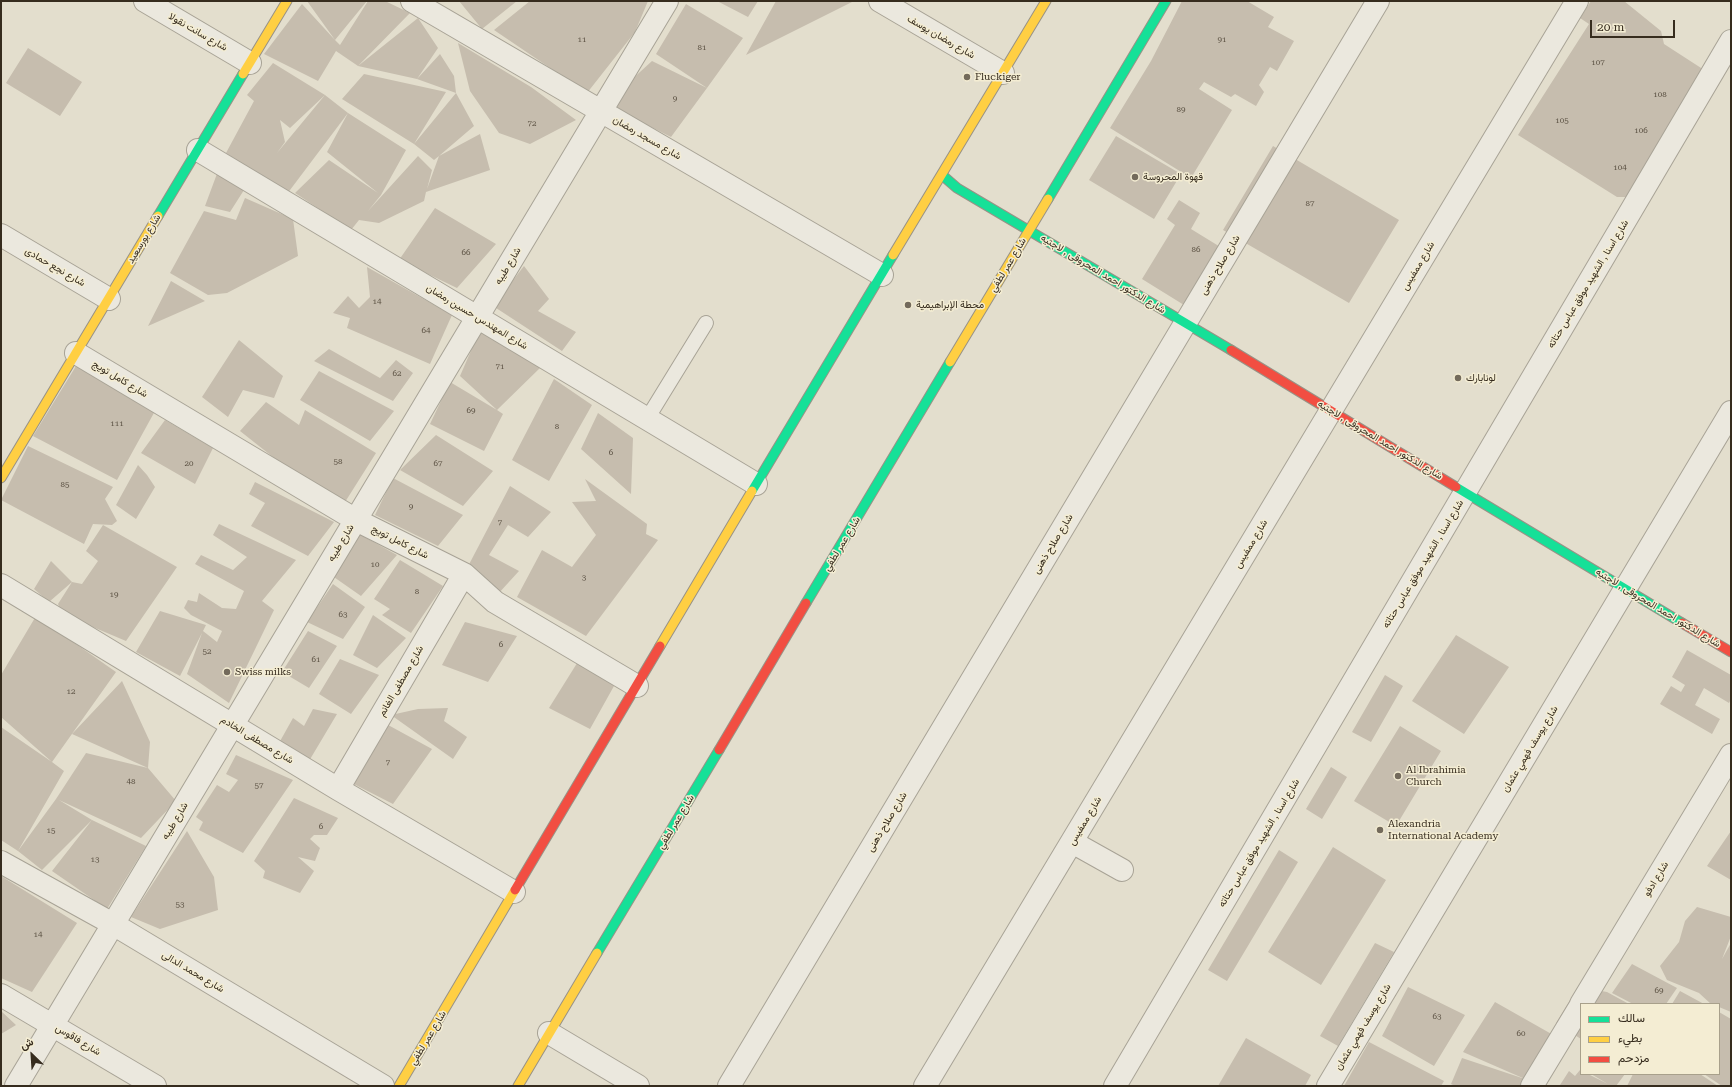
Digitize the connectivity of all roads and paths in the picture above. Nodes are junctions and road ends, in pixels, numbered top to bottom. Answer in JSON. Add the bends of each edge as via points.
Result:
{"nodes":[{"id":1,"x":145,"y":1,"type":"edge"},
{"id":2,"x":287,"y":1,"type":"edge"},
{"id":3,"x":412,"y":1,"type":"edge"},
{"id":4,"x":667,"y":1,"type":"edge"},
{"id":5,"x":880,"y":1,"type":"edge"},
{"id":6,"x":1046,"y":1,"type":"edge"},
{"id":7,"x":1166,"y":1,"type":"edge"},
{"id":8,"x":1378,"y":1,"type":"edge"},
{"id":9,"x":1578,"y":1,"type":"edge"},
{"id":10,"x":1731,"y":41,"type":"edge"},
{"id":11,"x":250,"y":63,"type":"junction"},
{"id":12,"x":1003,"y":73,"type":"junction"},
{"id":13,"x":601,"y":111,"type":"junction"},
{"id":14,"x":198,"y":150,"type":"junction"},
{"id":15,"x":942,"y":175,"type":"junction"},
{"id":16,"x":1030,"y":230,"type":"junction"},
{"id":17,"x":1,"y":236,"type":"edge"},
{"id":18,"x":882,"y":275,"type":"junction"},
{"id":19,"x":109,"y":299,"type":"junction"},
{"id":20,"x":477,"y":317,"type":"junction"},
{"id":21,"x":706,"y":323,"type":"dead end"},
{"id":22,"x":1185,"y":323,"type":"junction"},
{"id":23,"x":76,"y":353,"type":"junction"},
{"id":24,"x":1331,"y":411,"type":"junction"},
{"id":25,"x":1731,"y":412,"type":"edge"},
{"id":26,"x":647,"y":419,"type":"junction"},
{"id":27,"x":1,"y":478,"type":"edge"},
{"id":28,"x":756,"y":484,"type":"junction"},
{"id":29,"x":1465,"y":492,"type":"junction"},
{"id":30,"x":356,"y":520,"type":"junction"},
{"id":31,"x":464,"y":574,"type":"junction"},
{"id":32,"x":1,"y":585,"type":"edge"},
{"id":33,"x":1626,"y":588,"type":"junction"},
{"id":34,"x":1731,"y":652,"type":"edge"},
{"id":35,"x":637,"y":686,"type":"junction"},
{"id":36,"x":232,"y":726,"type":"junction"},
{"id":37,"x":1731,"y":755,"type":"edge"},
{"id":38,"x":338,"y":789,"type":"junction"},
{"id":39,"x":1072,"y":842,"type":"junction"},
{"id":40,"x":1,"y":862,"type":"edge"},
{"id":41,"x":1122,"y":870,"type":"dead end"},
{"id":42,"x":514,"y":892,"type":"junction"},
{"id":43,"x":113,"y":924,"type":"junction"},
{"id":44,"x":1,"y":995,"type":"edge"},
{"id":45,"x":1582,"y":1003,"type":"edge"},
{"id":46,"x":1580,"y":1006,"type":"edge"},
{"id":47,"x":52,"y":1025,"type":"junction"},
{"id":48,"x":550,"y":1033,"type":"junction"},
{"id":49,"x":16,"y":1086,"type":"edge"},
{"id":50,"x":155,"y":1086,"type":"edge"},
{"id":51,"x":383,"y":1086,"type":"edge"},
{"id":52,"x":399,"y":1086,"type":"edge"},
{"id":53,"x":518,"y":1086,"type":"edge"},
{"id":54,"x":638,"y":1086,"type":"edge"},
{"id":55,"x":729,"y":1086,"type":"edge"},
{"id":56,"x":925,"y":1086,"type":"edge"},
{"id":57,"x":1115,"y":1086,"type":"edge"},
{"id":58,"x":1328,"y":1086,"type":"edge"},
{"id":59,"x":1532,"y":1086,"type":"edge"}],
"edges":[{"from":1,"to":11,"type":"street","name":"شارع سانت نقولا"},
{"from":2,"to":11,"type":"street","name":"شارع بورسعيد"},
{"from":3,"to":13,"type":"street","name":"شارع مسجد رمضان"},
{"from":4,"to":13,"type":"street","name":"شارع طيبه"},
{"from":5,"to":12,"type":"street","name":"شارع رمضان يوسف"},
{"from":6,"to":12,"type":"street","name":"شارع عمر لطفي"},
{"from":7,"to":16,"type":"street","name":"شارع عمر لطفي"},
{"from":8,"to":22,"type":"street","name":"شارع صلاح ذهنى"},
{"from":9,"to":24,"type":"street","name":"شارع ممفيس"},
{"from":10,"to":29,"type":"street","name":"شارع اسنا , الشهيد موفق عباس حتاته"},
{"from":11,"to":14,"type":"street","name":"شارع بورسعيد"},
{"from":12,"to":15,"type":"street","name":"شارع عمر لطفي"},
{"from":13,"to":18,"type":"street","name":"شارع مسجد رمضان"},
{"from":13,"to":20,"type":"street","name":"شارع طيبه"},
{"from":14,"to":19,"type":"street","name":"شارع بورسعيد"},
{"from":14,"to":20,"type":"street","name":"شارع المهندس حسين رمضان"},
{"from":15,"to":16,"type":"street","name":"شارع الدكتور احمد المحروقى , لاجتيه","via":[[957,188]]},
{"from":15,"to":18,"type":"street","name":"شارع عمر لطفي"},
{"from":16,"to":22,"type":"street","name":"شارع الدكتور احمد المحروقى , لاجتيه"},
{"from":16,"to":48,"type":"street","name":"شارع عمر لطفي"},
{"from":17,"to":19,"type":"street","name":"شارع نجع حمادى"},
{"from":18,"to":28,"type":"street","name":"شارع عمر لطفي"},
{"from":19,"to":23,"type":"street","name":"شارع بورسعيد"},
{"from":20,"to":26,"type":"street","name":"شارع المهندس حسين رمضان"},
{"from":20,"to":30,"type":"street","name":"شارع طيبه"},
{"from":21,"to":26,"type":"lane"},
{"from":22,"to":24,"type":"street","name":"شارع الدكتور احمد المحروقى , لاجتيه"},
{"from":22,"to":55,"type":"street","name":"شارع صلاح ذهنى"},
{"from":23,"to":27,"type":"street","name":"شارع بورسعيد"},
{"from":23,"to":30,"type":"street","name":"شارع كامل تويج"},
{"from":24,"to":29,"type":"street","name":"شارع الدكتور احمد المحروقى , لاجتيه"},
{"from":24,"to":39,"type":"street","name":"شارع ممفيس"},
{"from":25,"to":33,"type":"street","name":"شارع يوسف فهمي عثمان"},
{"from":26,"to":28,"type":"street","name":"شارع المهندس حسين رمضان"},
{"from":28,"to":35,"type":"street","name":"شارع عمر لطفي"},
{"from":29,"to":33,"type":"street","name":"شارع الدكتور احمد المحروقى , لاجتيه"},
{"from":29,"to":57,"type":"street","name":"شارع اسنا , الشهيد موفق عباس حتاته"},
{"from":30,"to":31,"type":"street","name":"شارع كامل تويج"},
{"from":30,"to":36,"type":"street","name":"شارع طيبه"},
{"from":31,"to":35,"type":"street","name":"شارع كامل تويج","via":[[495,602]]},
{"from":31,"to":38,"type":"street","name":"شارع مصطفى الغانم"},
{"from":32,"to":36,"type":"street","name":"شارع مصطفى الخادم"},
{"from":33,"to":34,"type":"street","name":"شارع الدكتور احمد المحروقى , لاجتيه"},
{"from":33,"to":58,"type":"street","name":"شارع يوسف فهمي عثمان"},
{"from":35,"to":42,"type":"street","name":"شارع عمر لطفي"},
{"from":36,"to":38,"type":"street","name":"شارع مصطفى الخادم"},
{"from":36,"to":43,"type":"street","name":"شارع طيبه"},
{"from":37,"to":45,"type":"street","name":"شارع ادفو"},
{"from":38,"to":42,"type":"street","name":"شارع مصطفى الخادم"},
{"from":39,"to":41,"type":"street"},
{"from":39,"to":56,"type":"street","name":"شارع ممفيس"},
{"from":40,"to":43,"type":"street","name":"شارع محمد الدالى"},
{"from":42,"to":52,"type":"street","name":"شارع عمر لطفي"},
{"from":43,"to":47,"type":"street","name":"شارع طيبه"},
{"from":43,"to":51,"type":"street","name":"شارع محمد الدالى"},
{"from":44,"to":47,"type":"street","name":"شارع فاقوس"},
{"from":46,"to":59,"type":"street","name":"شارع ادفو"},
{"from":47,"to":49,"type":"street","name":"شارع طيبه"},
{"from":47,"to":50,"type":"street","name":"شارع فاقوس"},
{"from":48,"to":53,"type":"street","name":"شارع عمر لطفي"},
{"from":48,"to":54,"type":"street"}]}
